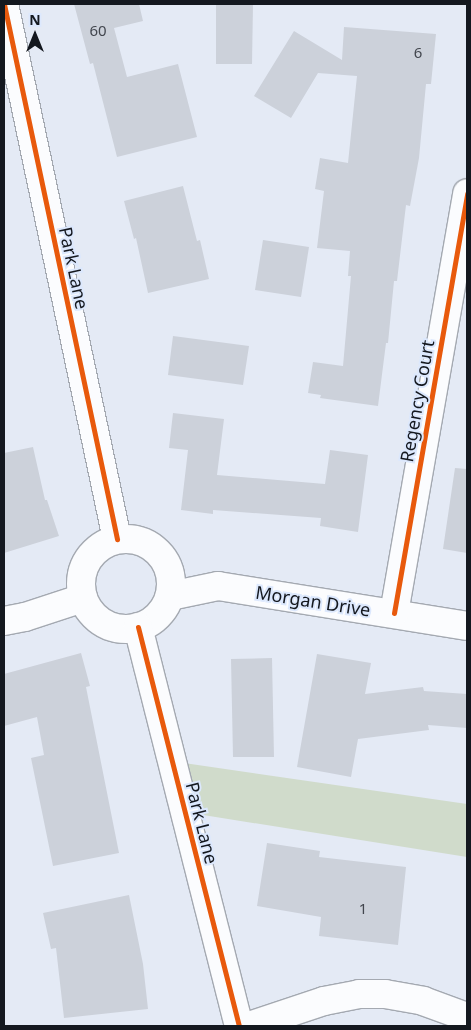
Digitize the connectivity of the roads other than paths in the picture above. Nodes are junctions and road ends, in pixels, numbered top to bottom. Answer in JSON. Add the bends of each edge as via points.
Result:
{"nodes":[{"id":1,"x":4,"y":4,"type":"edge"},
{"id":2,"x":467,"y":193,"type":"edge"},
{"id":3,"x":117,"y":539,"type":"junction"},
{"id":4,"x":160,"y":552,"type":"junction"},
{"id":5,"x":218,"y":586,"type":"junction"},
{"id":6,"x":170,"y":596,"type":"junction"},
{"id":7,"x":83,"y":598,"type":"junction"},
{"id":8,"x":394,"y":613,"type":"junction"},
{"id":9,"x":4,"y":621,"type":"edge"},
{"id":10,"x":467,"y":626,"type":"edge"},
{"id":11,"x":138,"y":628,"type":"junction"},
{"id":12,"x":467,"y":1017,"type":"edge"},
{"id":13,"x":239,"y":1026,"type":"edge"},
{"id":14,"x":249,"y":1026,"type":"edge"}],
"edges":[{"from":1,"to":3,"type":"street","name":"Park Lane"},
{"from":2,"to":8,"type":"street","name":"Regency Court"},
{"from":3,"to":4,"type":"street","via":[[132,538]]},
{"from":3,"to":7,"type":"street","via":[[102,544],[91,554],[83,568],[80,583]]},
{"from":4,"to":5,"type":"street","name":"Morgan Drive"},
{"from":4,"to":6,"type":"street","via":[[172,581]]},
{"from":5,"to":6,"type":"street","name":"Morgan Drive"},
{"from":5,"to":8,"type":"street","name":"Morgan Drive"},
{"from":6,"to":11,"type":"street","via":[[164,610]]},
{"from":7,"to":9,"type":"street"},
{"from":7,"to":11,"type":"street","via":[[89,610],[111,627]]},
{"from":8,"to":10,"type":"street","name":"Morgan Drive"},
{"from":11,"to":13,"type":"street","name":"Park Lane"},
{"from":12,"to":14,"type":"street","via":[[423,1001],[385,994],[358,994],[324,1001]]}]}
